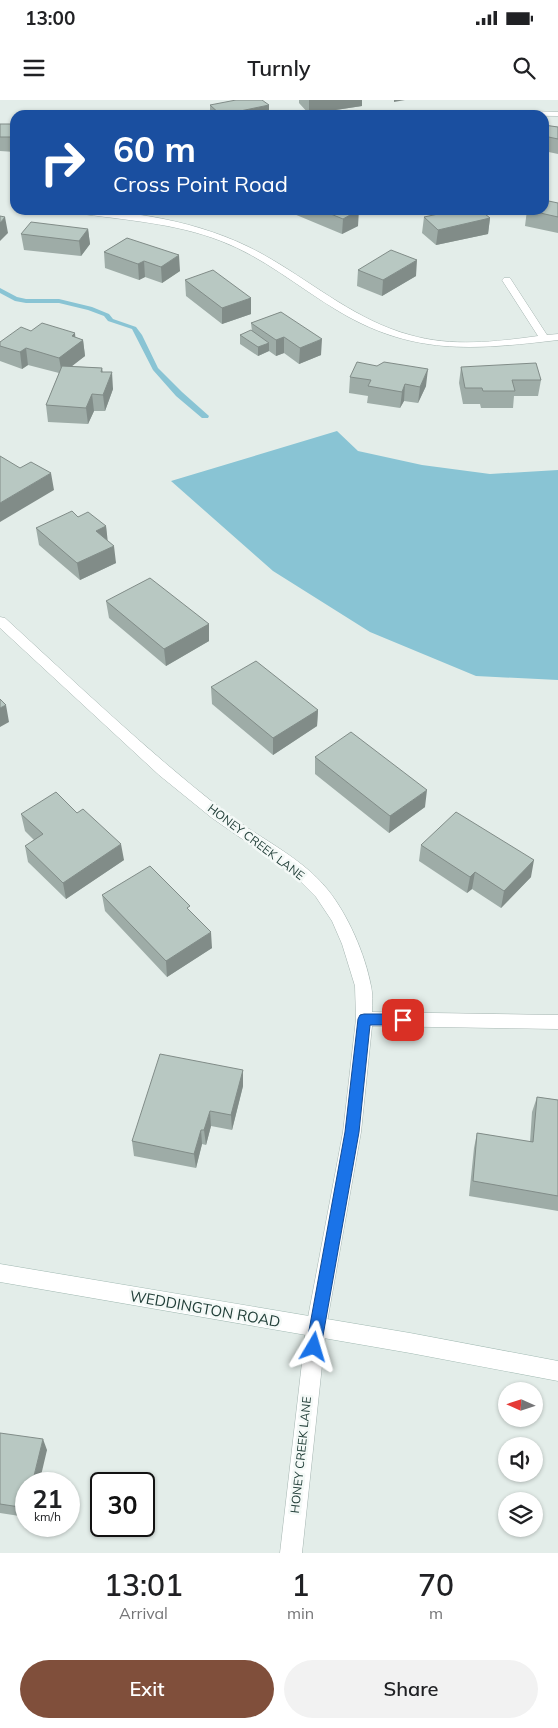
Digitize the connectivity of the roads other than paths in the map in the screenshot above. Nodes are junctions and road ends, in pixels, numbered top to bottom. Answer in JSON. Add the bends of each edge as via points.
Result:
{"nodes":[{"id":1,"x":124,"y":215,"type":"edge"},
{"id":2,"x":507,"y":280,"type":"dead end"},
{"id":3,"x":558,"y":337,"type":"edge"},
{"id":4,"x":544,"y":338,"type":"junction"},
{"id":5,"x":0,"y":622,"type":"edge"},
{"id":6,"x":364,"y":1019,"type":"junction"},
{"id":7,"x":558,"y":1022,"type":"edge"},
{"id":8,"x":0,"y":1273,"type":"edge"},
{"id":9,"x":316,"y":1328,"type":"junction"},
{"id":10,"x":558,"y":1371,"type":"edge"},
{"id":11,"x":291,"y":1553,"type":"edge"}],
"edges":[{"from":1,"to":4,"type":"street","via":[[162,219],[260,254],[348,313],[392,333],[452,345],[504,344]]},
{"from":2,"to":4,"type":"street"},
{"from":3,"to":4,"type":"street"},
{"from":5,"to":6,"type":"street","name":"HONEY CREEK LANE","via":[[164,771],[217,814],[299,872],[322,893],[339,918],[350,944],[363,986]]},
{"from":6,"to":7,"type":"street"},
{"from":6,"to":9,"type":"street","name":"HONEY CREEK LANE","via":[[352,1132]]},
{"from":8,"to":9,"type":"street","name":"WEDDINGTON ROAD"},
{"from":9,"to":10,"type":"street","name":"WEDDINGTON ROAD"},
{"from":9,"to":11,"type":"street","name":"HONEY CREEK LANE"}]}
